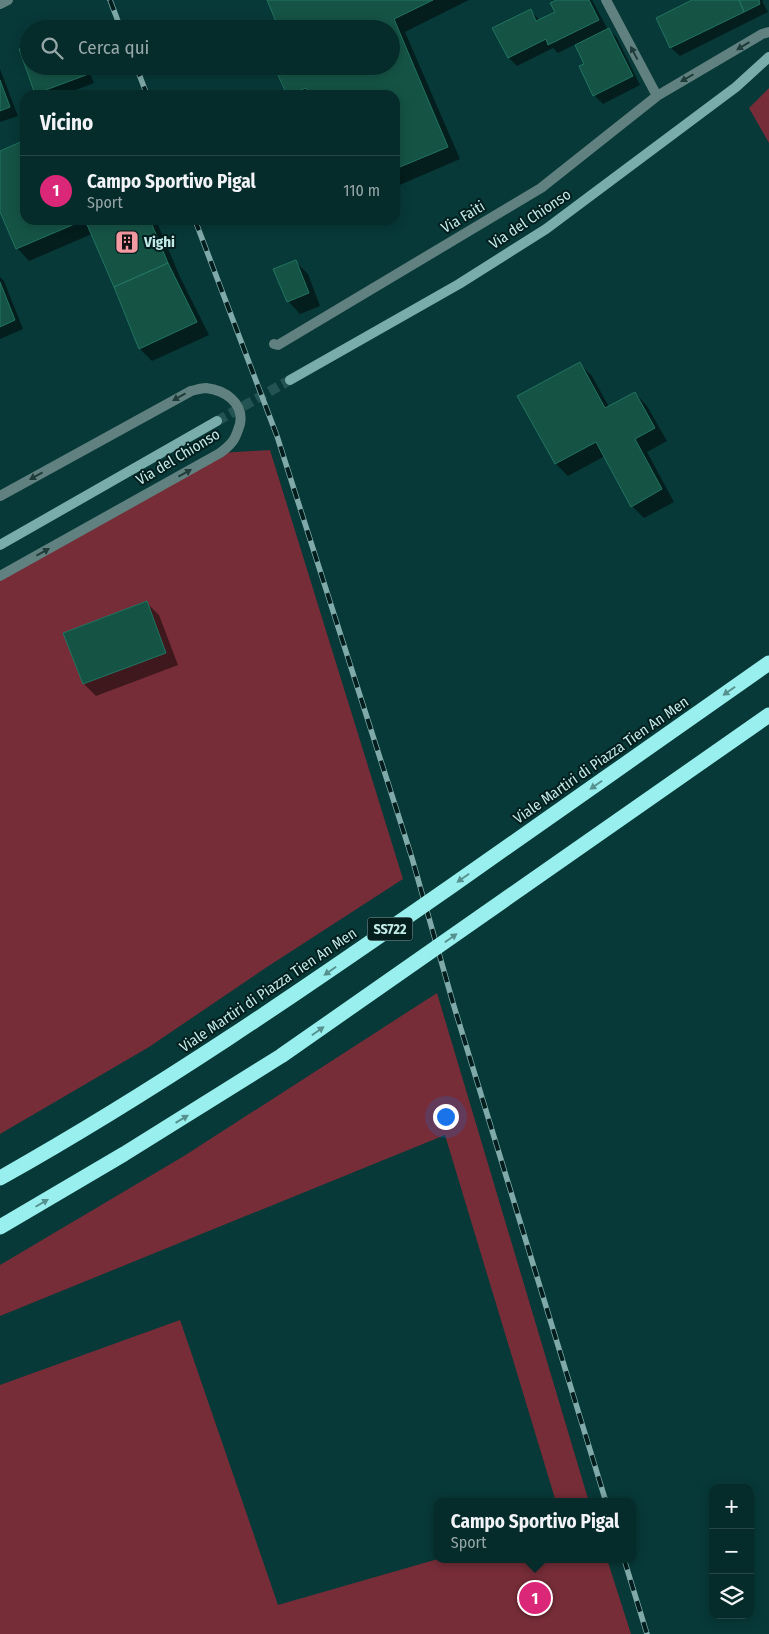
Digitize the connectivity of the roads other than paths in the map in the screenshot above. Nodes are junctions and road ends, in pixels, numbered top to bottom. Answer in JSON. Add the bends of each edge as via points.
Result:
{"nodes":[{"id":1,"x":8,"y":0,"type":"edge"},
{"id":2,"x":606,"y":0,"type":"edge"},
{"id":3,"x":0,"y":4,"type":"edge"},
{"id":4,"x":769,"y":32,"type":"edge"},
{"id":5,"x":769,"y":57,"type":"edge"},
{"id":6,"x":657,"y":96,"type":"junction"},
{"id":7,"x":274,"y":344,"type":"dead end"},
{"id":8,"x":290,"y":380,"type":"tunnel mouth"},
{"id":9,"x":217,"y":421,"type":"tunnel mouth"},
{"id":10,"x":0,"y":496,"type":"edge"},
{"id":11,"x":0,"y":545,"type":"edge"},
{"id":12,"x":0,"y":576,"type":"edge"},
{"id":13,"x":769,"y":663,"type":"edge"},
{"id":14,"x":769,"y":715,"type":"edge"},
{"id":15,"x":0,"y":1178,"type":"edge"},
{"id":16,"x":0,"y":1227,"type":"edge"}],
"edges":[{"from":1,"to":3,"type":"street"},
{"from":6,"to":2,"type":"street","one_way":true},
{"from":4,"to":6,"type":"street","name":"Via Faiti","one_way":true},
{"from":5,"to":8,"type":"main road","name":"Via del Chionso","via":[[736,87],[546,229],[459,284]]},
{"from":6,"to":7,"type":"street","name":"Via Faiti","via":[[541,188],[278,345]]},
{"from":9,"to":11,"type":"main road","name":"Via del Chionso"},
{"from":12,"to":10,"type":"street","name":"Via del Chionso","one_way":true,"via":[[220,453],[233,442],[238,432],[239,410],[232,398],[220,391],[204,388],[191,391]]},
{"from":13,"to":15,"type":"highway","name":"Viale Martiri di Piazza Tien An Men","number":"SS722","one_way":true,"bridge":true,"via":[[229,1040]]},
{"from":16,"to":14,"type":"highway","number":"SS722","one_way":true,"bridge":true,"via":[[281,1056]]}]}
